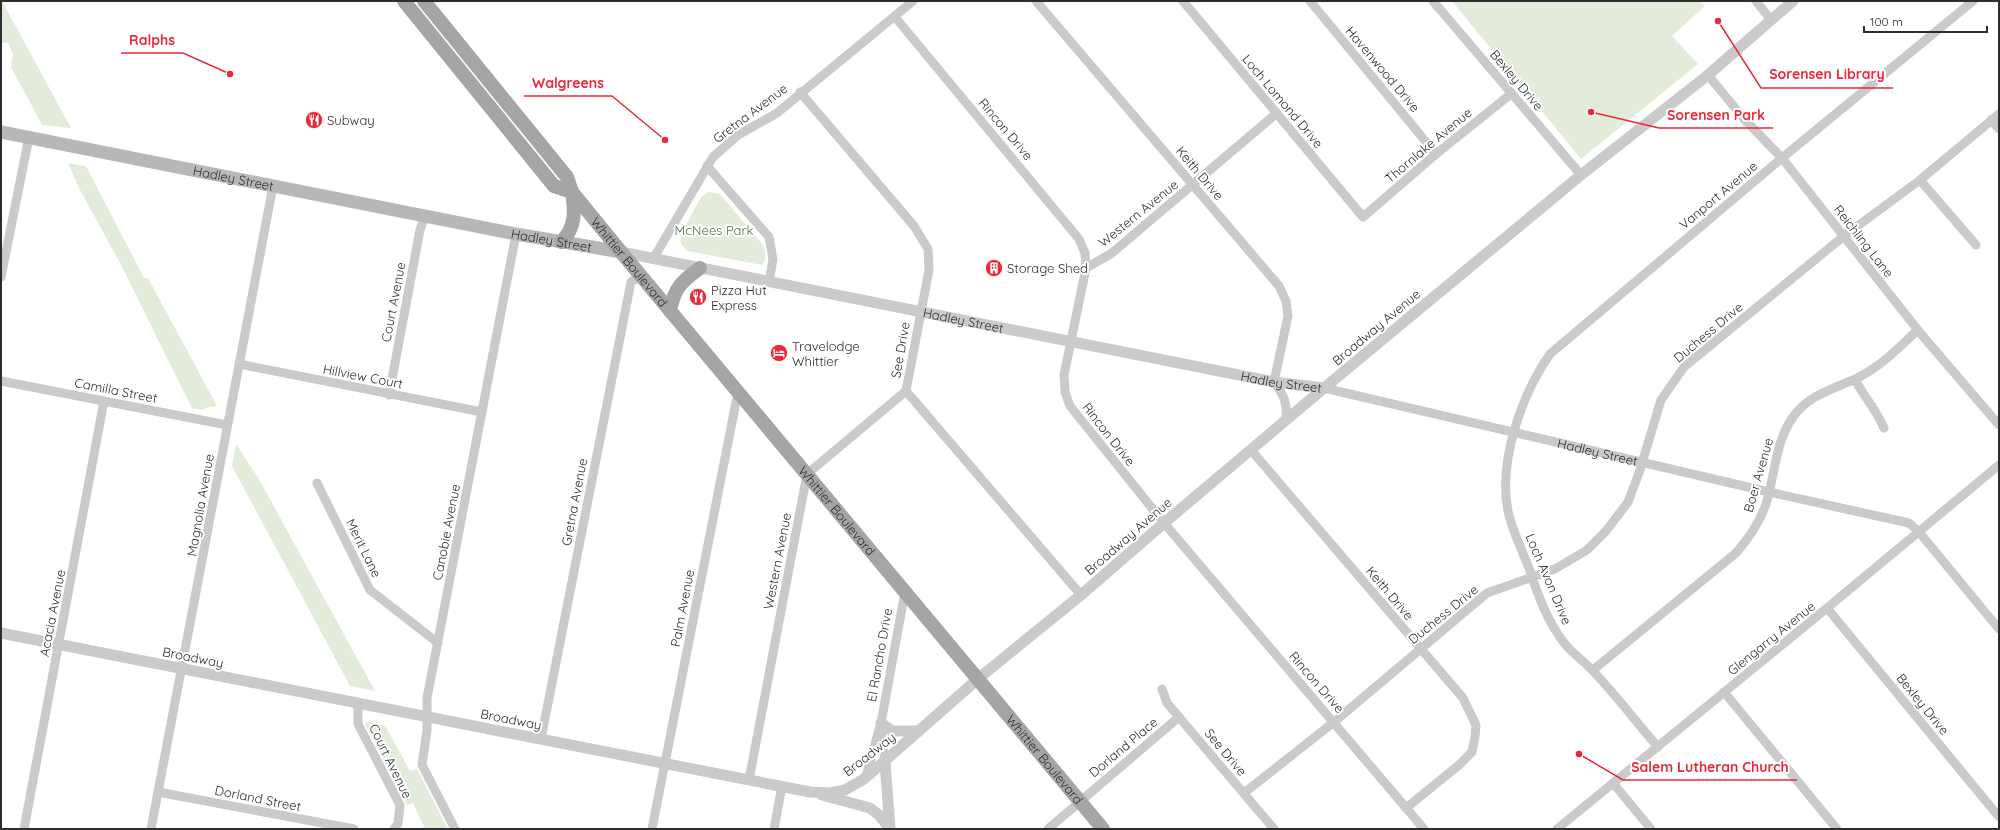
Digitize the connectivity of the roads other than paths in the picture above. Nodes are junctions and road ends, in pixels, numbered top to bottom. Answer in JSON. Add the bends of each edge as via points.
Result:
{"nodes":[{"id":1,"x":404,"y":1,"type":"edge"},
{"id":2,"x":412,"y":1,"type":"edge"},
{"id":3,"x":424,"y":1,"type":"edge"},
{"id":4,"x":914,"y":1,"type":"edge"},
{"id":5,"x":1036,"y":1,"type":"edge"},
{"id":6,"x":1183,"y":1,"type":"edge"},
{"id":7,"x":1310,"y":1,"type":"edge"},
{"id":8,"x":1433,"y":1,"type":"edge"},
{"id":9,"x":1756,"y":1,"type":"edge"},
{"id":10,"x":1793,"y":1,"type":"edge"},
{"id":11,"x":1973,"y":1,"type":"edge"},
{"id":12,"x":433,"y":12,"type":"junction"},
{"id":13,"x":895,"y":17,"type":"junction"},
{"id":14,"x":1771,"y":20,"type":"junction"},
{"id":15,"x":420,"y":22,"type":"junction"},
{"id":16,"x":476,"y":65,"type":"junction"},
{"id":17,"x":1708,"y":75,"type":"junction"},
{"id":18,"x":800,"y":92,"type":"junction"},
{"id":19,"x":1511,"y":94,"type":"junction"},
{"id":20,"x":1277,"y":113,"type":"junction"},
{"id":21,"x":1999,"y":114,"type":"edge"},
{"id":22,"x":1991,"y":120,"type":"junction"},
{"id":23,"x":1999,"y":129,"type":"edge"},
{"id":24,"x":1,"y":132,"type":"edge"},
{"id":25,"x":29,"y":137,"type":"junction"},
{"id":26,"x":519,"y":143,"type":"junction"},
{"id":27,"x":1436,"y":154,"type":"junction"},
{"id":28,"x":551,"y":158,"type":"junction"},
{"id":29,"x":1782,"y":158,"type":"junction"},
{"id":30,"x":707,"y":166,"type":"junction"},
{"id":31,"x":1581,"y":175,"type":"junction"},
{"id":32,"x":1920,"y":180,"type":"junction"},
{"id":33,"x":1193,"y":185,"type":"junction"},
{"id":34,"x":273,"y":186,"type":"junction"},
{"id":35,"x":572,"y":192,"type":"junction"},
{"id":36,"x":425,"y":215,"type":"junction"},
{"id":37,"x":1363,"y":217,"type":"joint"},
{"id":38,"x":516,"y":234,"type":"junction"},
{"id":39,"x":1844,"y":236,"type":"junction"},
{"id":40,"x":561,"y":242,"type":"junction"},
{"id":41,"x":1976,"y":245,"type":"dead end"},
{"id":42,"x":621,"y":252,"type":"junction"},
{"id":43,"x":653,"y":259,"type":"junction"},
{"id":44,"x":700,"y":268,"type":"junction"},
{"id":45,"x":1086,"y":268,"type":"junction"},
{"id":46,"x":641,"y":275,"type":"junction"},
{"id":47,"x":1,"y":277,"type":"edge"},
{"id":48,"x":769,"y":282,"type":"junction"},
{"id":49,"x":670,"y":310,"type":"junction"},
{"id":50,"x":920,"y":311,"type":"junction"},
{"id":51,"x":1918,"y":330,"type":"junction"},
{"id":52,"x":1072,"y":341,"type":"junction"},
{"id":53,"x":239,"y":364,"type":"junction"},
{"id":54,"x":1855,"y":380,"type":"junction"},
{"id":55,"x":1,"y":381,"type":"edge"},
{"id":56,"x":1274,"y":382,"type":"junction"},
{"id":57,"x":1324,"y":388,"type":"junction"},
{"id":58,"x":906,"y":391,"type":"junction"},
{"id":59,"x":738,"y":392,"type":"junction"},
{"id":60,"x":389,"y":395,"type":"junction"},
{"id":61,"x":104,"y":401,"type":"junction"},
{"id":62,"x":482,"y":412,"type":"junction"},
{"id":63,"x":1286,"y":421,"type":"junction"},
{"id":64,"x":227,"y":425,"type":"junction"},
{"id":65,"x":1999,"y":425,"type":"edge"},
{"id":66,"x":1884,"y":428,"type":"dead end"},
{"id":67,"x":1514,"y":434,"type":"junction"},
{"id":68,"x":1251,"y":450,"type":"junction"},
{"id":69,"x":1642,"y":462,"type":"junction"},
{"id":70,"x":1999,"y":464,"type":"edge"},
{"id":71,"x":807,"y":474,"type":"junction"},
{"id":72,"x":317,"y":483,"type":"dead end"},
{"id":73,"x":1769,"y":492,"type":"junction"},
{"id":74,"x":1164,"y":523,"type":"junction"},
{"id":75,"x":1919,"y":532,"type":"junction"},
{"id":76,"x":1532,"y":578,"type":"junction"},
{"id":77,"x":905,"y":592,"type":"junction"},
{"id":78,"x":1081,"y":595,"type":"junction"},
{"id":79,"x":1827,"y":608,"type":"junction"},
{"id":80,"x":1999,"y":629,"type":"edge"},
{"id":81,"x":1,"y":633,"type":"edge"},
{"id":82,"x":438,"y":643,"type":"junction"},
{"id":83,"x":59,"y":645,"type":"junction"},
{"id":84,"x":1420,"y":649,"type":"junction"},
{"id":85,"x":182,"y":669,"type":"junction"},
{"id":86,"x":1593,"y":670,"type":"junction"},
{"id":87,"x":979,"y":678,"type":"junction"},
{"id":88,"x":1162,"y":689,"type":"dead end"},
{"id":89,"x":1724,"y":692,"type":"junction"},
{"id":90,"x":358,"y":703,"type":"junction"},
{"id":91,"x":427,"y":717,"type":"junction"},
{"id":92,"x":1179,"y":717,"type":"junction"},
{"id":93,"x":1334,"y":722,"type":"junction"},
{"id":94,"x":881,"y":723,"type":"junction"},
{"id":95,"x":919,"y":731,"type":"junction"},
{"id":96,"x":541,"y":739,"type":"junction"},
{"id":97,"x":1658,"y":747,"type":"junction"},
{"id":98,"x":885,"y":762,"type":"junction"},
{"id":99,"x":665,"y":763,"type":"junction"},
{"id":100,"x":864,"y":779,"type":"junction"},
{"id":101,"x":749,"y":780,"type":"junction"},
{"id":102,"x":1613,"y":783,"type":"junction"},
{"id":103,"x":782,"y":786,"type":"junction"},
{"id":104,"x":158,"y":792,"type":"junction"},
{"id":105,"x":810,"y":792,"type":"junction"},
{"id":106,"x":1244,"y":793,"type":"junction"},
{"id":107,"x":1080,"y":801,"type":"junction"},
{"id":108,"x":1406,"y":808,"type":"junction"},
{"id":109,"x":1999,"y":817,"type":"edge"},
{"id":110,"x":24,"y":829,"type":"edge"},
{"id":111,"x":151,"y":829,"type":"edge"},
{"id":112,"x":354,"y":829,"type":"edge"},
{"id":113,"x":394,"y":829,"type":"edge"},
{"id":114,"x":455,"y":829,"type":"edge"},
{"id":115,"x":652,"y":829,"type":"edge"},
{"id":116,"x":774,"y":829,"type":"edge"},
{"id":117,"x":890,"y":829,"type":"edge"},
{"id":118,"x":1048,"y":829,"type":"edge"},
{"id":119,"x":1104,"y":829,"type":"edge"},
{"id":120,"x":1274,"y":829,"type":"edge"},
{"id":121,"x":1424,"y":829,"type":"edge"},
{"id":122,"x":1557,"y":829,"type":"edge"},
{"id":123,"x":1651,"y":829,"type":"edge"},
{"id":124,"x":1837,"y":829,"type":"edge"}],
"edges":[{"from":1,"to":15,"type":"main road"},
{"from":2,"to":12,"type":"main road","via":[[424,12]]},
{"from":3,"to":12,"type":"main road","name":"Whittier Boulevard"},
{"from":4,"to":13,"type":"street","name":"Gretna Avenue"},
{"from":5,"to":33,"type":"street","name":"Keith Drive"},
{"from":6,"to":20,"type":"street","name":"Loch Lomond Drive"},
{"from":7,"to":27,"type":"street","name":"Havenwood Drive"},
{"from":8,"to":19,"type":"street","name":"Bexley Drive"},
{"from":9,"to":14,"type":"street"},
{"from":10,"to":14,"type":"street","name":"Broadway Avenue"},
{"from":11,"to":29,"type":"street","name":"Vanport Avenue"},
{"from":12,"to":16,"type":"main road","name":"Whittier Boulevard"},
{"from":13,"to":18,"type":"street","name":"Gretna Avenue"},
{"from":13,"to":45,"type":"street","name":"Rincon Drive","via":[[1070,227],[1085,253]]},
{"from":14,"to":17,"type":"street","name":"Broadway Avenue"},
{"from":15,"to":16,"type":"main road","via":[[434,26],[458,57],[466,63]]},
{"from":15,"to":26,"type":"main road"},
{"from":16,"to":28,"type":"main road","name":"Whittier Boulevard"},
{"from":17,"to":29,"type":"street","name":"Reichling Lane","via":[[1744,120]]},
{"from":17,"to":31,"type":"street","name":"Broadway Avenue"},
{"from":18,"to":30,"type":"street","name":"Gretna Avenue","via":[[777,113],[738,136],[713,157]]},
{"from":18,"to":50,"type":"street","name":"See Drive","via":[[923,239],[930,259]]},
{"from":19,"to":27,"type":"street","name":"Thornlake Avenue"},
{"from":19,"to":31,"type":"street","name":"Bexley Drive"},
{"from":20,"to":33,"type":"street","name":"Western Avenue"},
{"from":20,"to":37,"type":"street","name":"Loch Lomond Drive"},
{"from":21,"to":22,"type":"street","name":"Duchess Drive"},
{"from":22,"to":23,"type":"street"},
{"from":22,"to":32,"type":"street","name":"Duchess Drive"},
{"from":24,"to":25,"type":"main road","name":"Hadley Street"},
{"from":25,"to":34,"type":"main road","name":"Hadley Street"},
{"from":25,"to":47,"type":"street"},
{"from":26,"to":28,"type":"main road","via":[[541,158]]},
{"from":26,"to":35,"type":"main road","via":[[554,186]]},
{"from":27,"to":37,"type":"street","name":"Thornlake Avenue"},
{"from":28,"to":35,"type":"main road","name":"Whittier Boulevard","via":[[567,177]]},
{"from":29,"to":39,"type":"street","name":"Reichling Lane"},
{"from":29,"to":67,"type":"street","name":"Vanport Avenue","via":[[1550,354],[1531,384]]},
{"from":30,"to":43,"type":"street","name":"Gretna Avenue"},
{"from":30,"to":48,"type":"street","via":[[769,237],[773,259]]},
{"from":31,"to":57,"type":"street","name":"Broadway Avenue"},
{"from":32,"to":39,"type":"street","name":"Duchess Drive"},
{"from":32,"to":41,"type":"street"},
{"from":33,"to":45,"type":"street","name":"Western Avenue","via":[[1112,254]]},
{"from":33,"to":56,"type":"street","name":"Keith Drive","via":[[1279,286],[1286,301],[1288,316]]},
{"from":34,"to":36,"type":"main road","name":"Hadley Street"},
{"from":34,"to":53,"type":"street","name":"Magnolia Avenue"},
{"from":35,"to":40,"type":"main road","via":[[573,224]]},
{"from":35,"to":42,"type":"main road","name":"Whittier Boulevard"},
{"from":36,"to":38,"type":"main road","name":"Hadley Street"},
{"from":36,"to":60,"type":"street","name":"Court Avenue"},
{"from":38,"to":40,"type":"main road","name":"Hadley Street"},
{"from":38,"to":62,"type":"street","name":"Canobie Avenue"},
{"from":39,"to":51,"type":"street","name":"Reichling Lane"},
{"from":39,"to":69,"type":"street","name":"Duchess Drive","via":[[1684,367],[1661,400]]},
{"from":40,"to":42,"type":"main road","name":"Hadley Street"},
{"from":42,"to":43,"type":"street","name":"Hadley Street"},
{"from":42,"to":46,"type":"main road","name":"Whittier Boulevard"},
{"from":43,"to":44,"type":"street","name":"Hadley Street"},
{"from":44,"to":48,"type":"street","name":"Hadley Street"},
{"from":44,"to":49,"type":"main road","via":[[683,280],[673,295]]},
{"from":45,"to":52,"type":"street","name":"Rincon Drive"},
{"from":46,"to":49,"type":"main road","name":"Whittier Boulevard"},
{"from":46,"to":96,"type":"street","name":"Gretna Avenue","via":[[631,282]]},
{"from":48,"to":50,"type":"street","name":"Hadley Street"},
{"from":49,"to":59,"type":"main road","name":"Whittier Boulevard"},
{"from":50,"to":52,"type":"street","name":"Hadley Street"},
{"from":50,"to":58,"type":"street","name":"See Drive"},
{"from":51,"to":54,"type":"street","name":"Boer Avenue","via":[[1877,366]]},
{"from":51,"to":65,"type":"street","name":"Reichling Lane"},
{"from":52,"to":56,"type":"street","name":"Hadley Street"},
{"from":52,"to":74,"type":"street","name":"Rincon Drive","via":[[1064,375],[1065,392],[1070,406]]},
{"from":53,"to":60,"type":"street","name":"Hillview Court"},
{"from":53,"to":64,"type":"street","name":"Magnolia Avenue"},
{"from":54,"to":66,"type":"street","via":[[1864,396],[1878,412]]},
{"from":54,"to":73,"type":"street","name":"Boer Avenue","via":[[1813,397],[1791,419],[1782,438]]},
{"from":55,"to":61,"type":"street","name":"Camilla Street"},
{"from":56,"to":57,"type":"street","name":"Hadley Street"},
{"from":56,"to":63,"type":"street","via":[[1287,404]]},
{"from":57,"to":63,"type":"street","name":"Broadway Avenue"},
{"from":57,"to":67,"type":"street","name":"Hadley Street"},
{"from":58,"to":71,"type":"street"},
{"from":58,"to":78,"type":"street","name":"See Drive"},
{"from":59,"to":71,"type":"main road","name":"Whittier Boulevard"},
{"from":59,"to":99,"type":"street","name":"Palm Avenue"},
{"from":60,"to":62,"type":"street","name":"Hillview Court"},
{"from":61,"to":64,"type":"street","name":"Camilla Street"},
{"from":61,"to":83,"type":"street","name":"Acacia Avenue"},
{"from":62,"to":82,"type":"street","name":"Canobie Avenue"},
{"from":63,"to":68,"type":"street","name":"Broadway Avenue"},
{"from":64,"to":85,"type":"street","name":"Magnolia Avenue"},
{"from":67,"to":69,"type":"street","name":"Hadley Street"},
{"from":67,"to":76,"type":"street","name":"Loch Avon Drive","via":[[1506,481],[1508,511]]},
{"from":68,"to":74,"type":"street","name":"Broadway Avenue"},
{"from":68,"to":84,"type":"street","name":"Keith Drive"},
{"from":69,"to":73,"type":"street","name":"Hadley Street"},
{"from":69,"to":76,"type":"street","name":"Duchess Drive","via":[[1628,502],[1606,531],[1587,550],[1555,569]]},
{"from":70,"to":75,"type":"street","name":"Glengarry Avenue"},
{"from":71,"to":77,"type":"main road","name":"Whittier Boulevard"},
{"from":71,"to":101,"type":"street","name":"Western Avenue"},
{"from":72,"to":82,"type":"street","name":"Merit Lane","via":[[370,590]]},
{"from":73,"to":75,"type":"street","name":"Hadley Street","via":[[1909,523]]},
{"from":73,"to":86,"type":"street","name":"Boer Avenue","via":[[1757,526],[1736,552]]},
{"from":74,"to":78,"type":"street","name":"Broadway Avenue"},
{"from":74,"to":93,"type":"street","name":"Rincon Drive"},
{"from":75,"to":79,"type":"street","name":"Glengarry Avenue"},
{"from":75,"to":80,"type":"street","name":"Hadley Street"},
{"from":76,"to":84,"type":"street","name":"Duchess Drive","via":[[1488,593]]},
{"from":76,"to":86,"type":"street","name":"Loch Avon Drive","via":[[1551,624],[1565,645]]},
{"from":77,"to":87,"type":"main road","name":"Whittier Boulevard"},
{"from":77,"to":94,"type":"street","name":"El Rancho Drive"},
{"from":78,"to":87,"type":"street","name":"Broadway Avenue"},
{"from":79,"to":89,"type":"street","name":"Glengarry Avenue"},
{"from":79,"to":109,"type":"street","name":"Bexley Drive"},
{"from":81,"to":83,"type":"street","name":"Broadway"},
{"from":82,"to":91,"type":"street","name":"Canobie Avenue","via":[[427,698]]},
{"from":83,"to":85,"type":"street","name":"Broadway"},
{"from":83,"to":110,"type":"street","name":"Acacia Avenue"},
{"from":84,"to":93,"type":"street","name":"Duchess Drive"},
{"from":84,"to":108,"type":"street","name":"Keith Drive","via":[[1463,698],[1476,725],[1476,737],[1472,752]]},
{"from":85,"to":90,"type":"street","name":"Broadway"},
{"from":85,"to":104,"type":"street","name":"Magnolia Avenue"},
{"from":86,"to":97,"type":"street","name":"Loch Avon Drive"},
{"from":87,"to":95,"type":"street","name":"Broadway"},
{"from":87,"to":107,"type":"main road","name":"Whittier Boulevard"},
{"from":88,"to":92,"type":"street","name":"See Drive","via":[[1167,703]]},
{"from":89,"to":97,"type":"street","name":"Glengarry Avenue"},
{"from":89,"to":124,"type":"street"},
{"from":90,"to":91,"type":"street","name":"Broadway"},
{"from":90,"to":113,"type":"street","name":"Court Avenue","via":[[358,724],[400,805],[398,824]]},
{"from":91,"to":96,"type":"street","name":"Broadway"},
{"from":91,"to":114,"type":"street","name":"Canobie Avenue","via":[[422,765]]},
{"from":92,"to":106,"type":"street","name":"See Drive"},
{"from":92,"to":107,"type":"street","name":"Dorland Place"},
{"from":93,"to":106,"type":"street","name":"Duchess Drive"},
{"from":93,"to":108,"type":"street","name":"Rincon Drive"},
{"from":94,"to":95,"type":"street","via":[[892,731]]},
{"from":94,"to":98,"type":"street","name":"El Rancho Drive"},
{"from":94,"to":100,"type":"street","name":"El Rancho Drive","via":[[872,762]]},
{"from":95,"to":98,"type":"street","name":"Broadway"},
{"from":96,"to":99,"type":"street","name":"Broadway"},
{"from":97,"to":102,"type":"street","name":"Glengarry Avenue"},
{"from":98,"to":100,"type":"street","name":"Broadway"},
{"from":98,"to":117,"type":"street","name":"El Rancho Drive"},
{"from":99,"to":101,"type":"street","name":"Broadway"},
{"from":99,"to":115,"type":"street","name":"Palm Avenue"},
{"from":100,"to":105,"type":"street","name":"Broadway","via":[[845,790],[830,793]]},
{"from":101,"to":103,"type":"street","name":"Broadway"},
{"from":102,"to":122,"type":"street","name":"Glengarry Avenue"},
{"from":102,"to":123,"type":"street"},
{"from":103,"to":105,"type":"street","name":"Broadway"},
{"from":103,"to":116,"type":"street"},
{"from":104,"to":111,"type":"street","name":"Magnolia Avenue"},
{"from":104,"to":112,"type":"street","name":"Dorland Street"},
{"from":105,"to":117,"type":"street","via":[[870,808],[880,815]]},
{"from":106,"to":120,"type":"street","name":"See Drive"},
{"from":107,"to":118,"type":"street","name":"Dorland Place"},
{"from":107,"to":119,"type":"main road","name":"Whittier Boulevard"},
{"from":108,"to":121,"type":"street","name":"Rincon Drive"}]}
